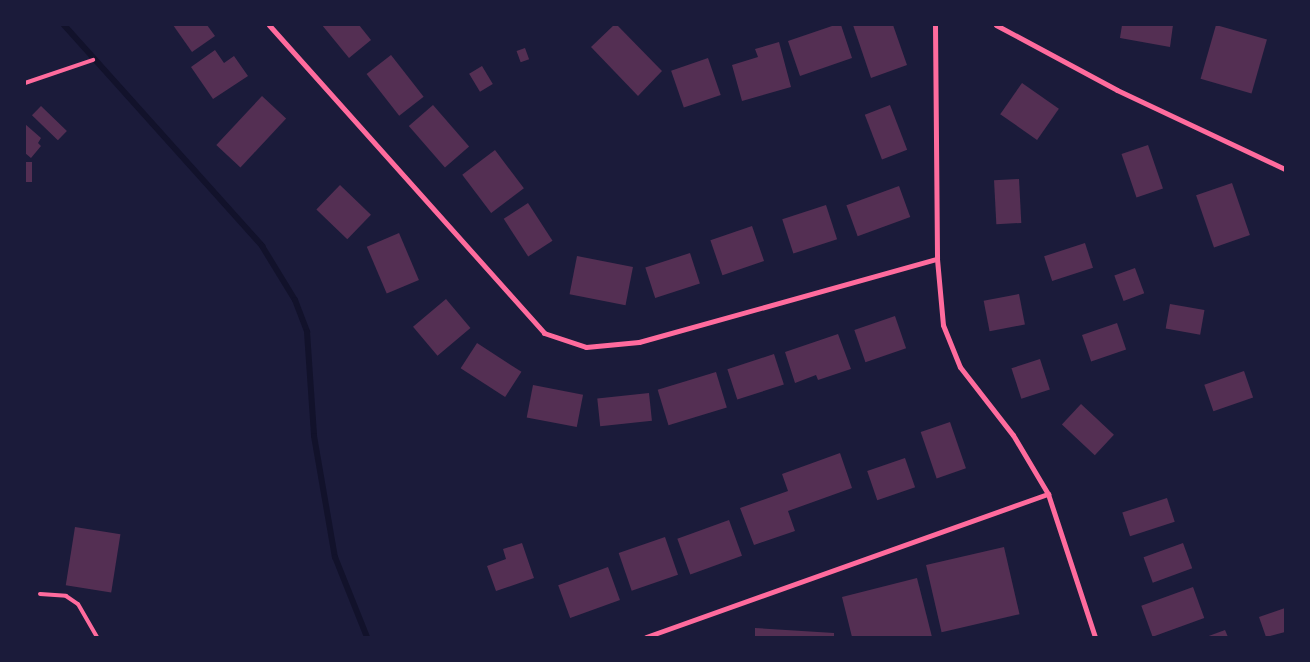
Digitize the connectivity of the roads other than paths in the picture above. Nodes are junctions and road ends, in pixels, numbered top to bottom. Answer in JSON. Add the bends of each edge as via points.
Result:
{"nodes":[{"id":1,"x":269,"y":25,"type":"edge"},
{"id":2,"x":934,"y":25,"type":"edge"},
{"id":3,"x":996,"y":25,"type":"edge"},
{"id":4,"x":93,"y":60,"type":"dead end"},
{"id":5,"x":25,"y":83,"type":"edge"},
{"id":6,"x":1285,"y":169,"type":"edge"},
{"id":7,"x":937,"y":260,"type":"junction"},
{"id":8,"x":1048,"y":494,"type":"junction"},
{"id":9,"x":40,"y":594,"type":"dead end"},
{"id":10,"x":97,"y":637,"type":"edge"},
{"id":11,"x":646,"y":637,"type":"edge"},
{"id":12,"x":1095,"y":637,"type":"edge"}],
"edges":[{"from":1,"to":7,"type":"street","via":[[544,333],[586,348],[639,342]]},
{"from":2,"to":7,"type":"street"},
{"from":3,"to":6,"type":"street","via":[[1117,90]]},
{"from":4,"to":5,"type":"lane"},
{"from":7,"to":8,"type":"street","via":[[943,325],[960,367],[1013,435]]},
{"from":8,"to":11,"type":"street"},
{"from":8,"to":12,"type":"street"},
{"from":9,"to":10,"type":"lane","via":[[66,596],[78,604]]}]}
